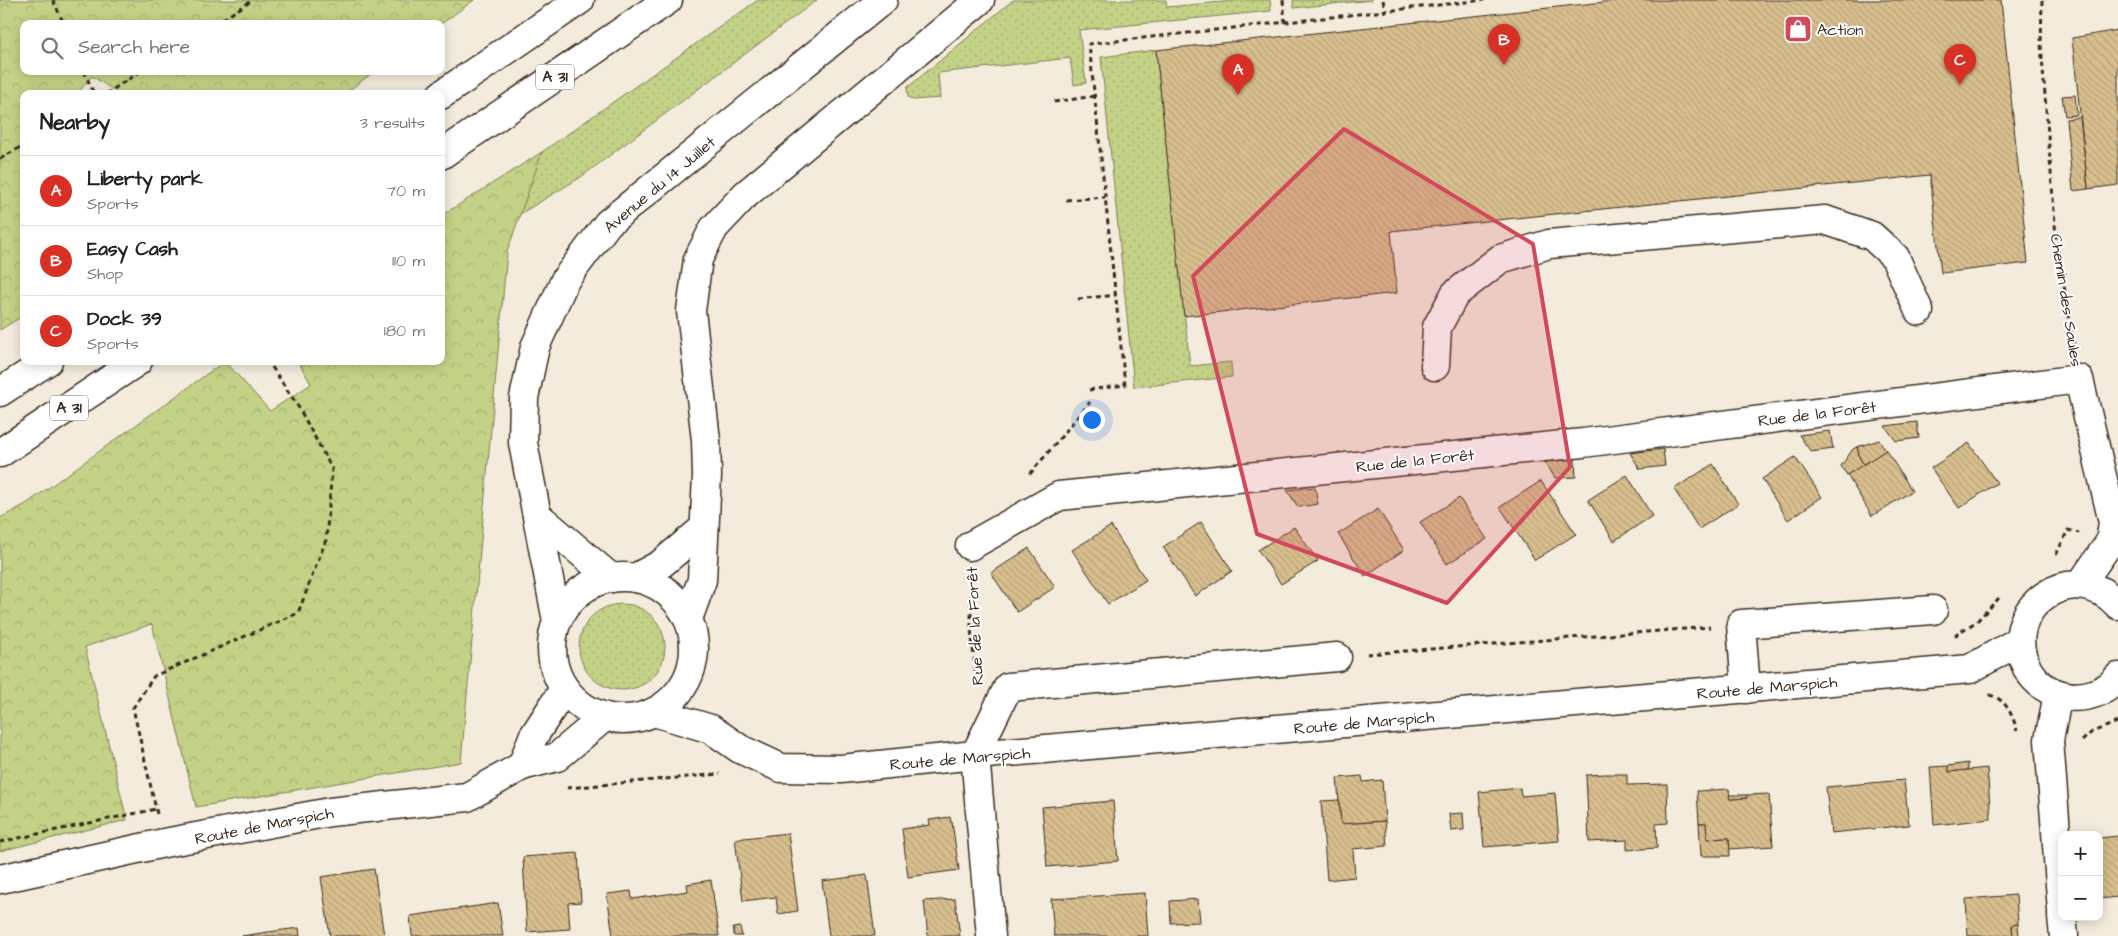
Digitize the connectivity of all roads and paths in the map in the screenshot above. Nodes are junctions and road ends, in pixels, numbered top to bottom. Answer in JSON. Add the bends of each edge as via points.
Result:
{"nodes":[{"id":1,"x":53,"y":0,"type":"edge"},
{"id":2,"x":253,"y":0,"type":"edge"},
{"id":3,"x":580,"y":0,"type":"edge"},
{"id":4,"x":668,"y":0,"type":"edge"},
{"id":5,"x":883,"y":0,"type":"edge"},
{"id":6,"x":980,"y":0,"type":"edge"},
{"id":7,"x":1282,"y":0,"type":"edge"},
{"id":8,"x":1383,"y":0,"type":"edge"},
{"id":9,"x":1484,"y":0,"type":"edge"},
{"id":10,"x":2042,"y":0,"type":"edge"},
{"id":11,"x":1385,"y":11,"type":"junction"},
{"id":12,"x":62,"y":20,"type":"edge"},
{"id":13,"x":221,"y":20,"type":"edge"},
{"id":14,"x":1285,"y":22,"type":"junction"},
{"id":15,"x":86,"y":75,"type":"edge"},
{"id":16,"x":135,"y":75,"type":"edge"},
{"id":17,"x":92,"y":90,"type":"edge"},
{"id":18,"x":112,"y":90,"type":"edge"},
{"id":19,"x":445,"y":92,"type":"edge"},
{"id":20,"x":1095,"y":96,"type":"junction"},
{"id":21,"x":1054,"y":102,"type":"dead end"},
{"id":22,"x":20,"y":147,"type":"edge"},
{"id":23,"x":445,"y":152,"type":"edge"},
{"id":24,"x":0,"y":159,"type":"edge"},
{"id":25,"x":1106,"y":196,"type":"junction"},
{"id":26,"x":1066,"y":200,"type":"dead end"},
{"id":27,"x":1116,"y":295,"type":"junction"},
{"id":28,"x":1078,"y":299,"type":"dead end"},
{"id":29,"x":1919,"y":311,"type":"dead end"},
{"id":30,"x":42,"y":365,"type":"edge"},
{"id":31,"x":132,"y":365,"type":"edge"},
{"id":32,"x":271,"y":365,"type":"edge"},
{"id":33,"x":1435,"y":366,"type":"dead end"},
{"id":34,"x":2079,"y":379,"type":"junction"},
{"id":35,"x":1089,"y":390,"type":"dead end"},
{"id":36,"x":0,"y":392,"type":"edge"},
{"id":37,"x":0,"y":453,"type":"edge"},
{"id":38,"x":538,"y":516,"type":"junction"},
{"id":39,"x":704,"y":528,"type":"junction"},
{"id":40,"x":970,"y":546,"type":"joint"},
{"id":41,"x":623,"y":578,"type":"junction"},
{"id":42,"x":2080,"y":585,"type":"junction"},
{"id":43,"x":2118,"y":605,"type":"edge"},
{"id":44,"x":1933,"y":610,"type":"dead end"},
{"id":45,"x":688,"y":619,"type":"junction"},
{"id":46,"x":557,"y":620,"type":"junction"},
{"id":47,"x":1740,"y":624,"type":"junction"},
{"id":48,"x":2019,"y":641,"type":"junction"},
{"id":49,"x":1336,"y":657,"type":"joint"},
{"id":50,"x":2118,"y":677,"type":"edge"},
{"id":51,"x":684,"y":685,"type":"junction"},
{"id":52,"x":977,"y":685,"type":"dead end"},
{"id":53,"x":564,"y":688,"type":"junction"},
{"id":54,"x":1746,"y":688,"type":"junction"},
{"id":55,"x":2058,"y":694,"type":"junction"},
{"id":56,"x":654,"y":712,"type":"junction"},
{"id":57,"x":602,"y":719,"type":"junction"},
{"id":58,"x":711,"y":729,"type":"junction"},
{"id":59,"x":975,"y":755,"type":"junction"},
{"id":60,"x":522,"y":766,"type":"junction"},
{"id":61,"x":722,"y":773,"type":"dead end"},
{"id":62,"x":565,"y":788,"type":"dead end"},
{"id":63,"x":156,"y":809,"type":"junction"},
{"id":64,"x":0,"y":842,"type":"edge"},
{"id":65,"x":164,"y":843,"type":"junction"},
{"id":66,"x":2059,"y":876,"type":"edge"},
{"id":67,"x":0,"y":879,"type":"edge"},
{"id":68,"x":2062,"y":921,"type":"edge"},
{"id":69,"x":991,"y":936,"type":"edge"},
{"id":70,"x":2064,"y":936,"type":"edge"}],
"edges":[{"from":1,"to":12,"type":"path"},
{"from":2,"to":13,"type":"path"},
{"from":3,"to":19,"type":"main road"},
{"from":4,"to":23,"type":"main road","number":"A 31"},
{"from":5,"to":38,"type":"main road","name":"Avenue du 14 Juillet","via":[[608,223],[565,280],[535,347],[524,398],[523,442]]},
{"from":6,"to":39,"type":"main road","via":[[745,195],[714,228],[698,260],[691,311],[706,440]]},
{"from":7,"to":14,"type":"path"},
{"from":8,"to":11,"type":"path"},
{"from":9,"to":11,"type":"path"},
{"from":10,"to":34,"type":"path","name":"Chemin des Saules","via":[[2041,44],[2056,237]]},
{"from":11,"to":14,"type":"path"},
{"from":14,"to":20,"type":"path","via":[[1089,44]]},
{"from":15,"to":17,"type":"path"},
{"from":16,"to":18,"type":"path"},
{"from":20,"to":21,"type":"path"},
{"from":20,"to":25,"type":"path"},
{"from":22,"to":24,"type":"path"},
{"from":25,"to":26,"type":"path"},
{"from":25,"to":27,"type":"path"},
{"from":27,"to":28,"type":"path"},
{"from":27,"to":35,"type":"path","via":[[1125,385]]},
{"from":29,"to":33,"type":"main road","via":[[1895,257],[1872,236],[1825,220],[1550,244],[1500,260],[1455,294],[1437,328]]},
{"from":30,"to":36,"type":"main road"},
{"from":31,"to":37,"type":"main road","number":"A 31"},
{"from":32,"to":63,"type":"path","via":[[332,469],[326,540],[298,613],[154,676],[133,708]]},
{"from":34,"to":40,"type":"main road","name":"Rue de la Forêt","via":[[1583,442],[1059,496]]},
{"from":34,"to":42,"type":"main road","name":"Chemin des Saules","via":[[2114,522],[2110,542]]},
{"from":38,"to":41,"type":"main road"},
{"from":38,"to":46,"type":"main road","name":"Avenue du 14 Juillet"},
{"from":39,"to":41,"type":"main road","via":[[661,564]]},
{"from":39,"to":45,"type":"main road","via":[[702,580]]},
{"from":40,"to":52,"type":"path","name":"Rue de la Forêt","via":[[971,629]]},
{"from":41,"to":45,"type":"main road","via":[[657,585],[676,600]]},
{"from":41,"to":46,"type":"main road","via":[[588,585],[570,600]]},
{"from":42,"to":43,"type":"main road","via":[[2096,589]]},
{"from":42,"to":48,"type":"main road","via":[[2062,587],[2045,594],[2031,607]]},
{"from":44,"to":47,"type":"main road"},
{"from":45,"to":51,"type":"main road","via":[[694,642],[692,664]]},
{"from":46,"to":53,"type":"main road","via":[[552,643],[554,667]]},
{"from":47,"to":49,"type":"path"},
{"from":47,"to":54,"type":"main road"},
{"from":48,"to":54,"type":"main road","name":"Route de Marspich","via":[[1970,669]]},
{"from":48,"to":55,"type":"main road","via":[[2022,658],[2030,674],[2042,686]]},
{"from":49,"to":59,"type":"main road","via":[[1008,687]]},
{"from":50,"to":55,"type":"main road","via":[[2102,690],[2088,695]]},
{"from":51,"to":56,"type":"main road","via":[[671,701]]},
{"from":51,"to":58,"type":"main road"},
{"from":53,"to":57,"type":"main road","via":[[577,703]]},
{"from":53,"to":60,"type":"main road","via":[[532,737]]},
{"from":54,"to":59,"type":"main road","name":"Route de Marspich"},
{"from":55,"to":66,"type":"main road","via":[[2049,740]]},
{"from":56,"to":57,"type":"main road","via":[[635,719]]},
{"from":56,"to":58,"type":"main road"},
{"from":57,"to":60,"type":"main road","name":"Route de Marspich","via":[[557,756]]},
{"from":58,"to":59,"type":"main road","name":"Route de Marspich","via":[[740,749],[781,768],[841,769]]},
{"from":59,"to":69,"type":"main road"},
{"from":60,"to":65,"type":"main road","name":"Route de Marspich","via":[[467,797],[330,812]]},
{"from":61,"to":62,"type":"path"},
{"from":63,"to":64,"type":"path"},
{"from":63,"to":65,"type":"path"},
{"from":65,"to":67,"type":"main road","name":"Route de Marspich"},
{"from":68,"to":70,"type":"main road"}]}
